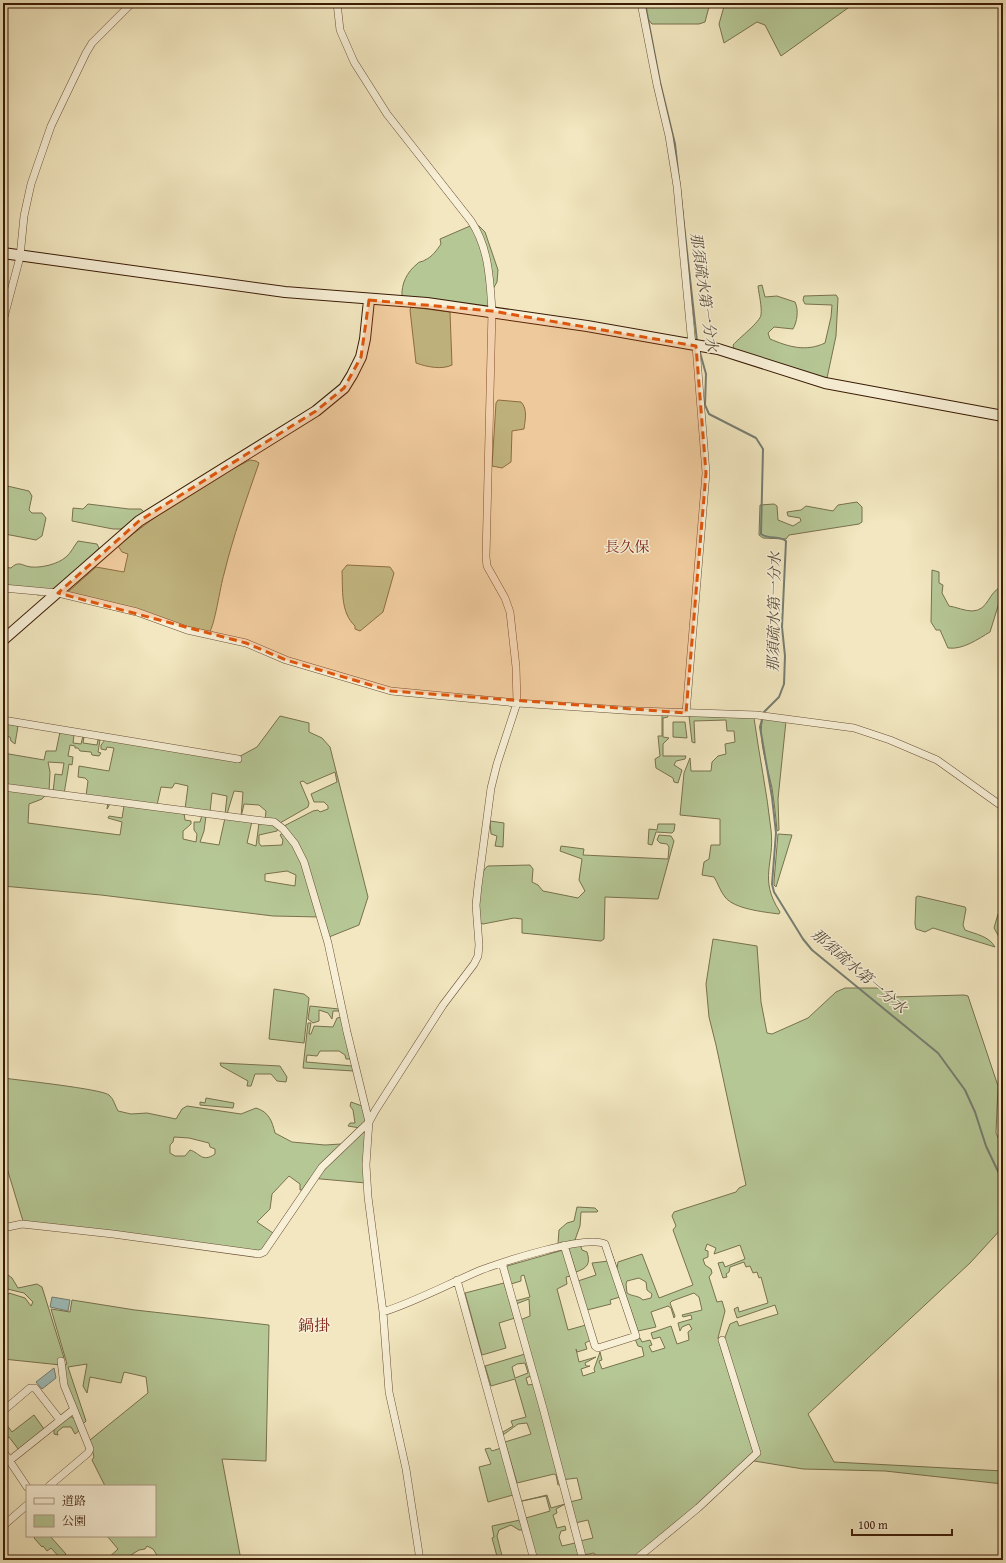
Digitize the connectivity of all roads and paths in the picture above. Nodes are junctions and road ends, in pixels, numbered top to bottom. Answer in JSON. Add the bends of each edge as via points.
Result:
{"nodes":[{"id":1,"x":132,"y":3,"type":"edge"},
{"id":2,"x":337,"y":3,"type":"edge"},
{"id":3,"x":641,"y":3,"type":"edge"},
{"id":4,"x":3,"y":253,"type":"edge"},
{"id":5,"x":20,"y":257,"type":"junction"},
{"id":6,"x":368,"y":300,"type":"junction"},
{"id":7,"x":492,"y":311,"type":"junction"},
{"id":8,"x":3,"y":321,"type":"edge"},
{"id":9,"x":694,"y":345,"type":"junction"},
{"id":10,"x":1003,"y":416,"type":"edge"},
{"id":11,"x":3,"y":588,"type":"edge"},
{"id":12,"x":58,"y":593,"type":"junction"},
{"id":13,"x":3,"y":640,"type":"edge"},
{"id":14,"x":516,"y":703,"type":"junction"},
{"id":15,"x":686,"y":713,"type":"junction"},
{"id":16,"x":3,"y":720,"type":"edge"},
{"id":17,"x":238,"y":759,"type":"dead end"},
{"id":18,"x":3,"y":787,"type":"edge"},
{"id":19,"x":1003,"y":807,"type":"edge"},
{"id":20,"x":369,"y":1122,"type":"junction"},
{"id":21,"x":3,"y":1228,"type":"edge"},
{"id":22,"x":564,"y":1245,"type":"junction"},
{"id":23,"x":502,"y":1263,"type":"junction"},
{"id":24,"x":457,"y":1280,"type":"junction"},
{"id":25,"x":383,"y":1312,"type":"junction"},
{"id":26,"x":722,"y":1340,"type":"dead end"},
{"id":27,"x":61,"y":1361,"type":"dead end"},
{"id":28,"x":73,"y":1410,"type":"junction"},
{"id":29,"x":3,"y":1411,"type":"edge"},
{"id":30,"x":60,"y":1420,"type":"junction"},
{"id":31,"x":3,"y":1451,"type":"edge"},
{"id":32,"x":9,"y":1461,"type":"junction"},
{"id":33,"x":50,"y":1485,"type":"edge"},
{"id":34,"x":26,"y":1486,"type":"edge"},
{"id":35,"x":26,"y":1506,"type":"edge"},
{"id":36,"x":3,"y":1526,"type":"edge"},
{"id":37,"x":420,"y":1560,"type":"edge"},
{"id":38,"x":534,"y":1560,"type":"edge"},
{"id":39,"x":583,"y":1560,"type":"edge"},
{"id":40,"x":635,"y":1560,"type":"edge"}],
"edges":[{"from":1,"to":5,"type":"street","via":[[86,53],[51,126],[26,204]]},
{"from":2,"to":7,"type":"street","via":[[340,30],[354,62],[387,114],[477,230],[490,273]]},
{"from":3,"to":9,"type":"street","via":[[670,143]]},
{"from":4,"to":5,"type":"street"},
{"from":5,"to":6,"type":"street","via":[[285,292]]},
{"from":5,"to":8,"type":"street"},
{"from":6,"to":7,"type":"street","via":[[427,303]]},
{"from":6,"to":12,"type":"street","via":[[361,357],[344,388],[316,411],[139,521]]},
{"from":7,"to":9,"type":"street"},
{"from":7,"to":14,"type":"street","via":[[486,557],[487,566],[510,612],[516,667]]},
{"from":9,"to":10,"type":"street","via":[[738,354],[833,385]]},
{"from":9,"to":15,"type":"street","via":[[706,473]]},
{"from":11,"to":12,"type":"street"},
{"from":12,"to":13,"type":"street"},
{"from":12,"to":14,"type":"street","via":[[137,612],[187,630],[246,643],[286,660],[391,691]]},
{"from":14,"to":15,"type":"street"},
{"from":14,"to":20,"type":"street","via":[[491,788],[477,892],[478,956],[443,1005]]},
{"from":15,"to":19,"type":"street","via":[[757,715],[854,728],[871,733],[936,760]]},
{"from":16,"to":17,"type":"street"},
{"from":18,"to":20,"type":"street","via":[[279,825],[295,844],[304,862],[328,943],[348,1040]]},
{"from":20,"to":21,"type":"street","via":[[322,1167],[264,1252],[260,1254],[22,1224]]},
{"from":20,"to":25,"type":"street","via":[[366,1165],[368,1197]]},
{"from":22,"to":22,"type":"street","via":[[580,1241],[605,1244],[636,1336],[598,1348],[595,1346]]},
{"from":22,"to":23,"type":"street"},
{"from":23,"to":24,"type":"street"},
{"from":23,"to":39,"type":"street"},
{"from":24,"to":25,"type":"street","via":[[402,1306]]},
{"from":24,"to":38,"type":"street"},
{"from":25,"to":37,"type":"street","via":[[389,1392],[406,1469]]},
{"from":26,"to":40,"type":"street","via":[[757,1453],[698,1508]]},
{"from":27,"to":28,"type":"street","via":[[62,1376]]},
{"from":28,"to":30,"type":"street"},
{"from":28,"to":33,"type":"street","via":[[90,1449]]},
{"from":29,"to":30,"type":"street","via":[[30,1388],[35,1388]]},
{"from":30,"to":32,"type":"street"},
{"from":31,"to":32,"type":"street"},
{"from":32,"to":34,"type":"street"},
{"from":35,"to":36,"type":"street"}]}
